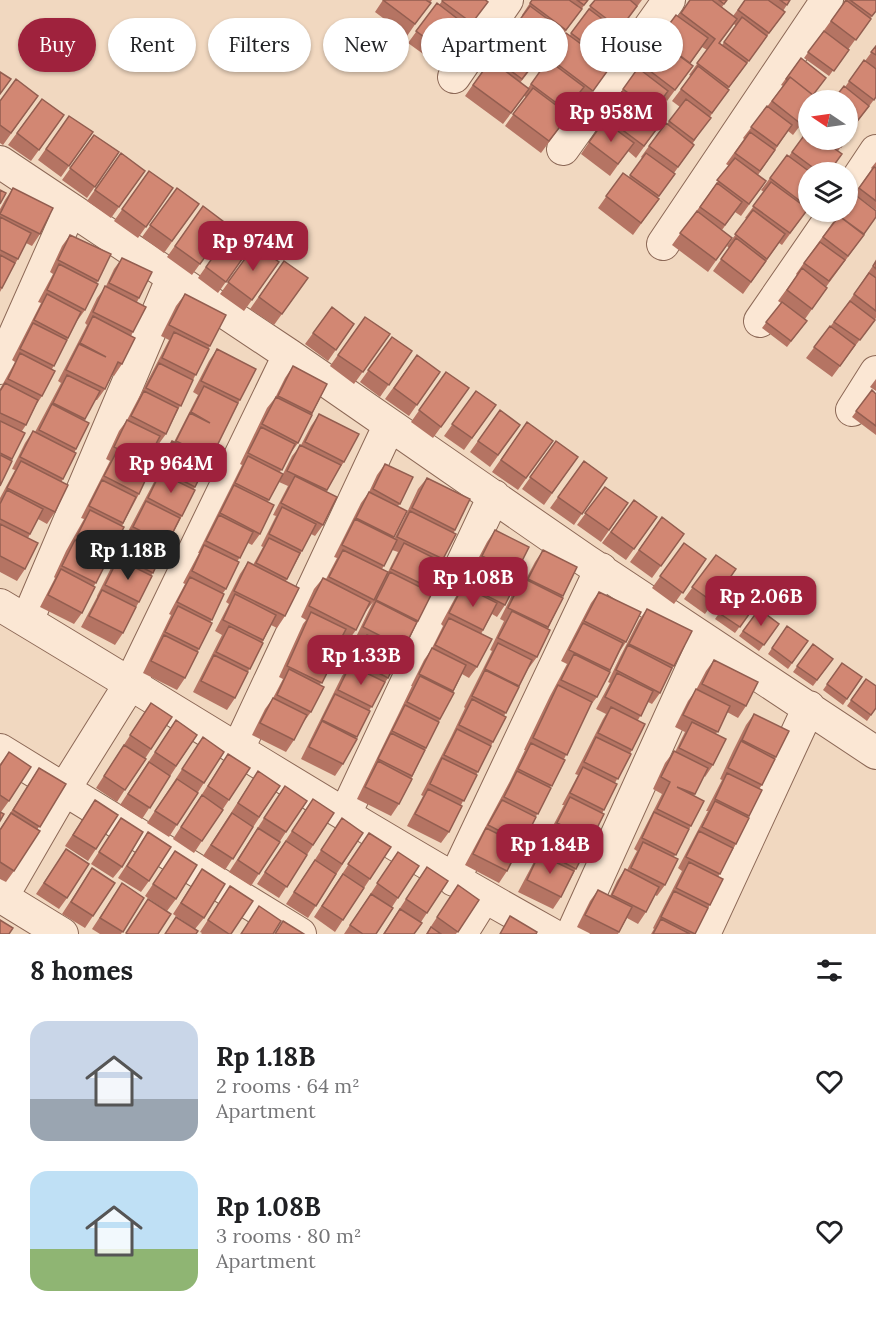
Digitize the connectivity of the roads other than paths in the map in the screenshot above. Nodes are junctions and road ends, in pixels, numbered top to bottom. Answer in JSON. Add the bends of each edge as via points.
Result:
{"nodes":[{"id":1,"x":507,"y":0,"type":"edge"},
{"id":2,"x":669,"y":0,"type":"edge"},
{"id":3,"x":827,"y":0,"type":"edge"},
{"id":4,"x":454,"y":77,"type":"dead end"},
{"id":5,"x":563,"y":149,"type":"dead end"},
{"id":6,"x":876,"y":151,"type":"edge"},
{"id":7,"x":0,"y":162,"type":"edge"},
{"id":8,"x":858,"y":177,"type":"edge"},
{"id":9,"x":70,"y":210,"type":"junction"},
{"id":10,"x":828,"y":222,"type":"edge"},
{"id":11,"x":663,"y":244,"type":"dead end"},
{"id":12,"x":172,"y":279,"type":"junction"},
{"id":13,"x":760,"y":321,"type":"dead end"},
{"id":14,"x":289,"y":356,"type":"junction"},
{"id":15,"x":0,"y":368,"type":"edge"},
{"id":16,"x":876,"y":372,"type":"edge"},
{"id":17,"x":852,"y":410,"type":"dead end"},
{"id":18,"x":389,"y":426,"type":"junction"},
{"id":19,"x":494,"y":496,"type":"junction"},
{"id":20,"x":601,"y":569,"type":"junction"},
{"id":21,"x":0,"y":605,"type":"edge"},
{"id":22,"x":27,"y":621,"type":"junction"},
{"id":23,"x":705,"y":640,"type":"junction"},
{"id":24,"x":130,"y":684,"type":"junction"},
{"id":25,"x":808,"y":707,"type":"junction"},
{"id":26,"x":0,"y":750,"type":"edge"},
{"id":27,"x":237,"y":751,"type":"junction"},
{"id":28,"x":876,"y":753,"type":"edge"},
{"id":29,"x":65,"y":788,"type":"junction"},
{"id":30,"x":345,"y":814,"type":"junction"},
{"id":31,"x":454,"y":880,"type":"junction"},
{"id":32,"x":1,"y":897,"type":"edge"},
{"id":33,"x":484,"y":897,"type":"junction"},
{"id":34,"x":62,"y":934,"type":"edge"},
{"id":35,"x":300,"y":934,"type":"edge"},
{"id":36,"x":461,"y":934,"type":"edge"},
{"id":37,"x":551,"y":934,"type":"edge"},
{"id":38,"x":572,"y":934,"type":"edge"},
{"id":39,"x":704,"y":934,"type":"edge"}],
"edges":[{"from":1,"to":4,"type":"street"},
{"from":2,"to":5,"type":"street"},
{"from":3,"to":11,"type":"street"},
{"from":6,"to":8,"type":"street"},
{"from":7,"to":9,"type":"street"},
{"from":9,"to":12,"type":"street"},
{"from":9,"to":15,"type":"street"},
{"from":10,"to":13,"type":"street"},
{"from":12,"to":14,"type":"street"},
{"from":12,"to":22,"type":"street"},
{"from":14,"to":18,"type":"street"},
{"from":14,"to":24,"type":"street"},
{"from":16,"to":17,"type":"street"},
{"from":18,"to":19,"type":"street"},
{"from":18,"to":27,"type":"street"},
{"from":19,"to":20,"type":"street"},
{"from":19,"to":30,"type":"street"},
{"from":20,"to":23,"type":"street"},
{"from":20,"to":31,"type":"street"},
{"from":21,"to":22,"type":"street"},
{"from":22,"to":24,"type":"street"},
{"from":23,"to":25,"type":"street"},
{"from":23,"to":38,"type":"street"},
{"from":24,"to":27,"type":"street"},
{"from":24,"to":29,"type":"street"},
{"from":25,"to":28,"type":"street"},
{"from":25,"to":39,"type":"street"},
{"from":26,"to":29,"type":"street"},
{"from":27,"to":30,"type":"street"},
{"from":29,"to":32,"type":"street"},
{"from":29,"to":35,"type":"street"},
{"from":30,"to":31,"type":"street"},
{"from":31,"to":33,"type":"street"},
{"from":32,"to":34,"type":"street"},
{"from":33,"to":36,"type":"street"},
{"from":33,"to":37,"type":"street"}]}
